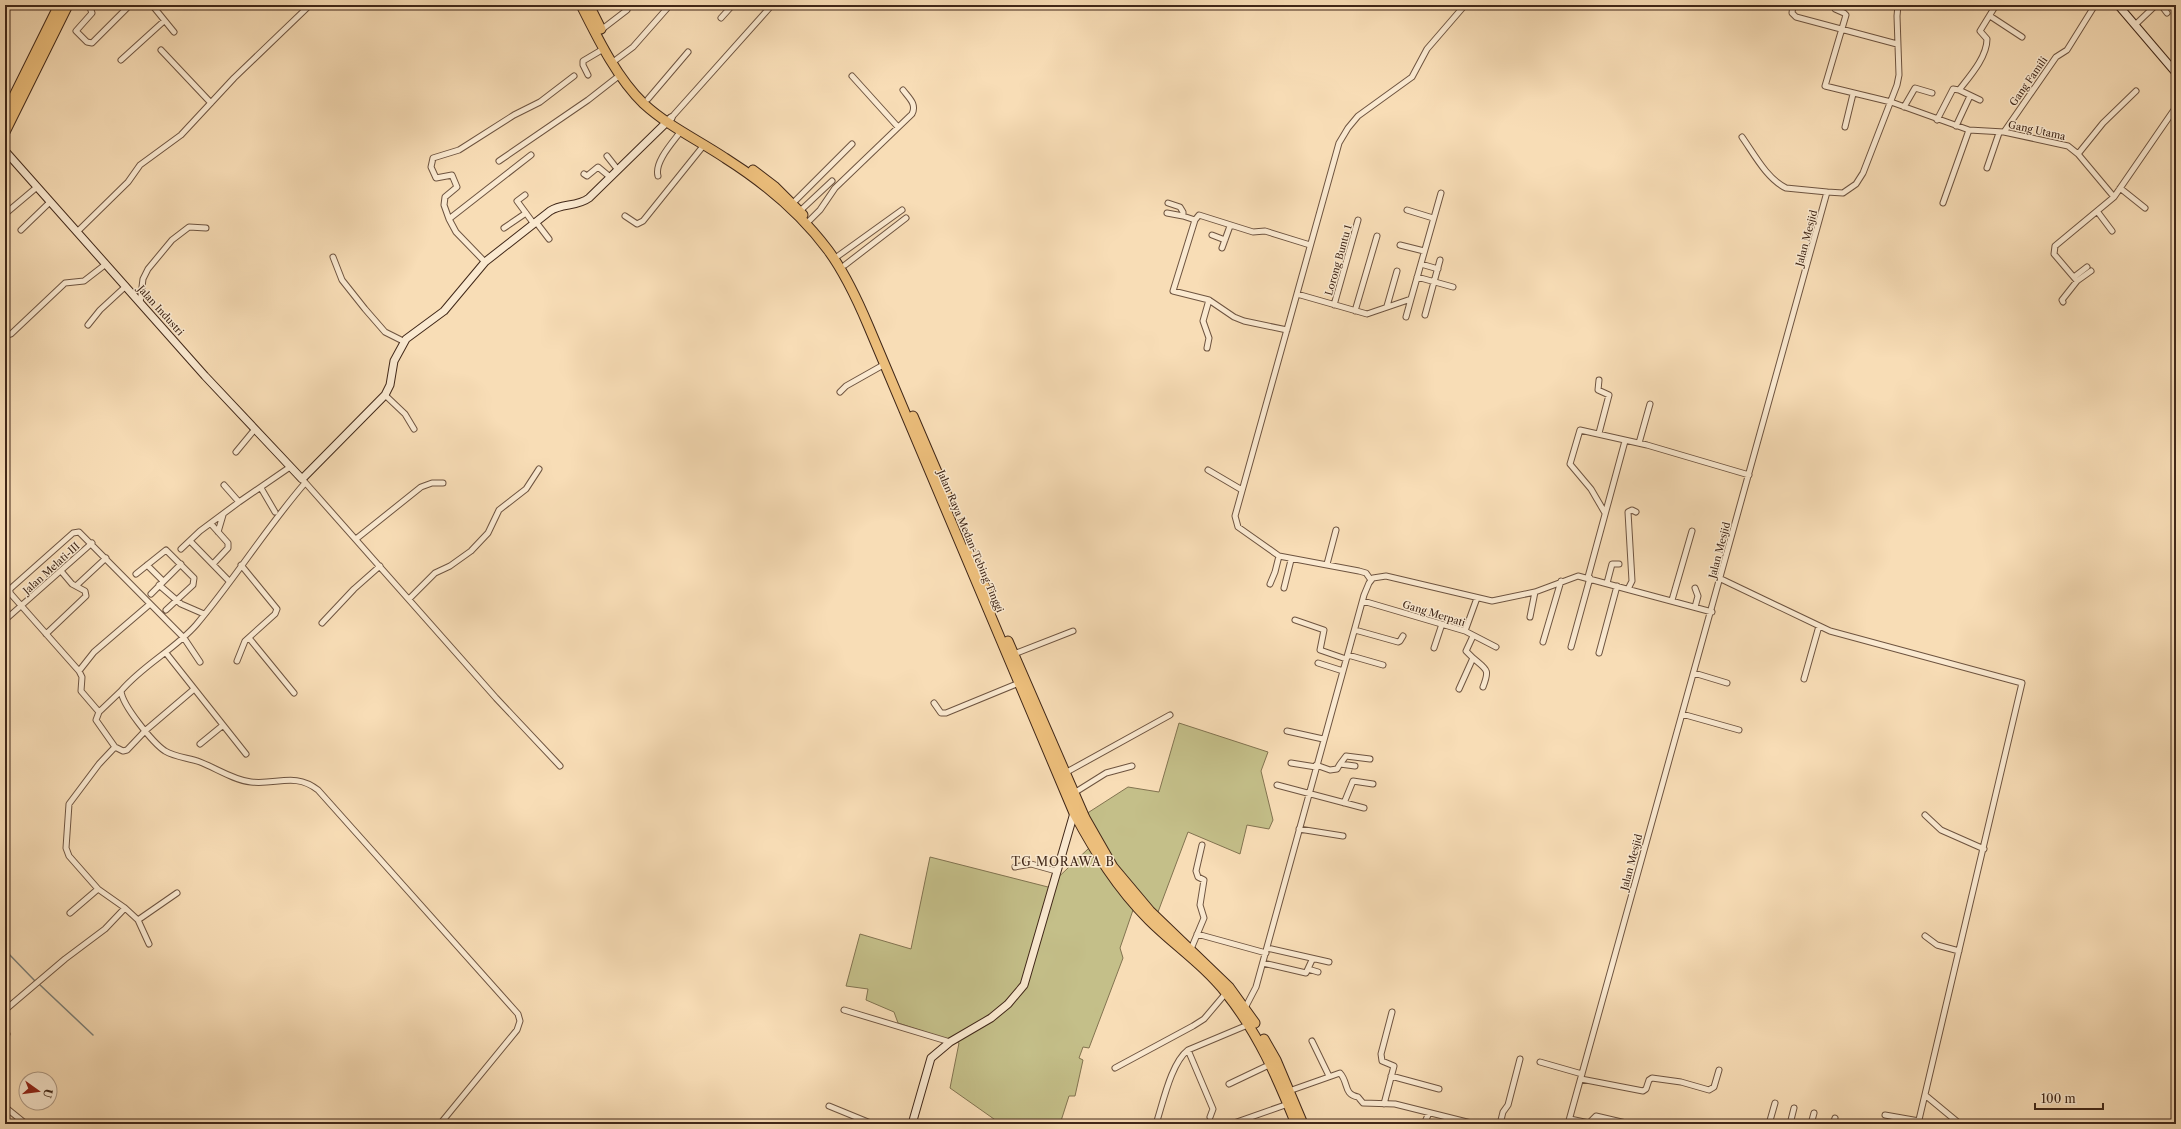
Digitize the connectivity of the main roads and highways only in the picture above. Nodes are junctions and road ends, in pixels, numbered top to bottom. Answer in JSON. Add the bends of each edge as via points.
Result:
{"nodes":[{"id":1,"x":59,"y":5,"type":"edge"},
{"id":2,"x":68,"y":5,"type":"edge"},
{"id":3,"x":581,"y":5,"type":"edge"},
{"id":4,"x":589,"y":5,"type":"edge"},
{"id":5,"x":615,"y":61,"type":"junction"},
{"id":6,"x":5,"y":114,"type":"edge"},
{"id":7,"x":669,"y":120,"type":"junction"},
{"id":8,"x":5,"y":132,"type":"edge"},
{"id":9,"x":1252,"y":1023,"type":"junction"},
{"id":10,"x":1296,"y":1124,"type":"edge"},
{"id":11,"x":1303,"y":1124,"type":"edge"}],
"edges":[{"from":1,"to":6,"type":"highway"},
{"from":2,"to":8,"type":"highway"},
{"from":3,"to":5,"type":"highway","name":"Jalan Raya Medan-Tebing Tinggi"},
{"from":4,"to":5,"type":"highway","name":"Jalan Raya Medan-Tebing Tinggi"},
{"from":5,"to":7,"type":"highway","name":"Jalan Raya Medan-Tebing Tinggi","via":[[635,86]]},
{"from":5,"to":7,"type":"highway","name":"Jalan Raya Medan-Tebing Tinggi","via":[[620,75],[645,104]]},
{"from":7,"to":9,"type":"highway","name":"Jalan Raya Medan-Tebing Tinggi","via":[[681,131],[756,180],[797,216],[828,250],[855,294],[1074,813],[1120,889],[1149,920],[1200,966]]},
{"from":7,"to":9,"type":"highway","name":"Jalan Raya Medan-Tebing Tinggi","via":[[722,149],[757,173],[800,211],[845,265],[882,342],[1092,833],[1122,879],[1150,911],[1229,987],[1245,1008]]},
{"from":9,"to":10,"type":"highway","name":"Jalan Raya Medan-Tebing Tinggi"},
{"from":9,"to":11,"type":"highway","name":"Jalan Raya Medan-Tebing Tinggi","via":[[1276,1060]]}]}
